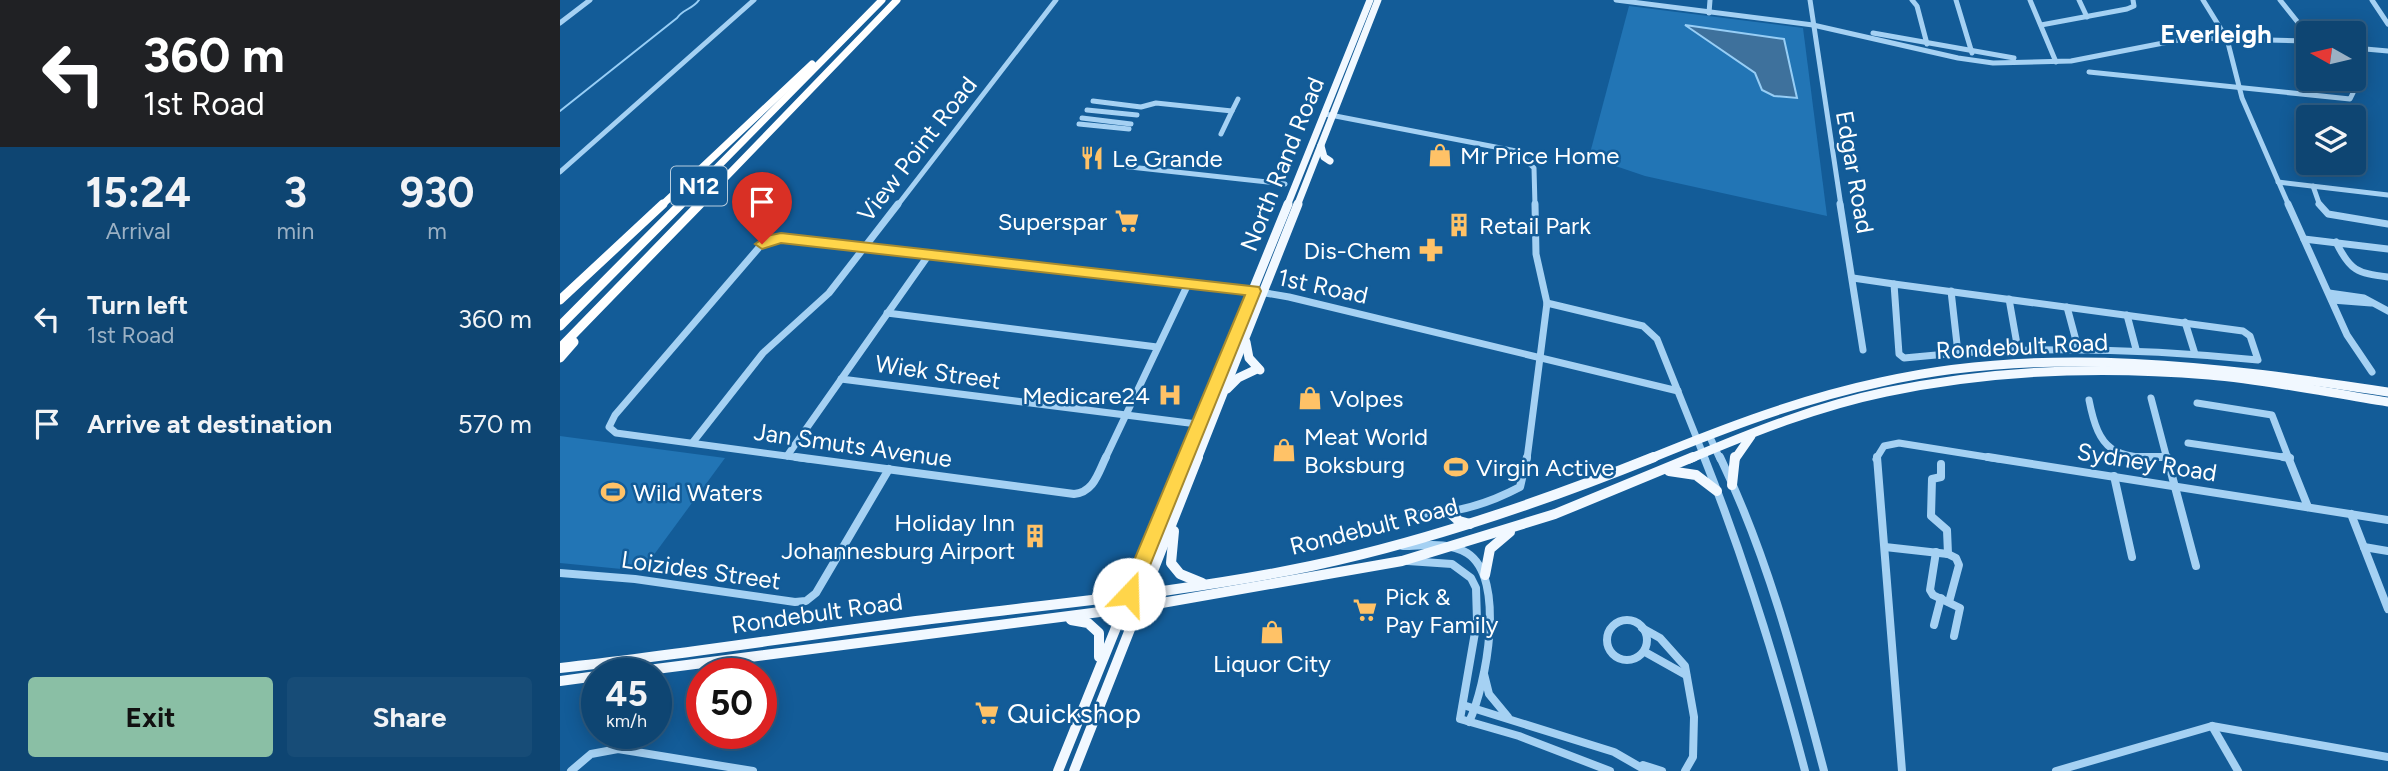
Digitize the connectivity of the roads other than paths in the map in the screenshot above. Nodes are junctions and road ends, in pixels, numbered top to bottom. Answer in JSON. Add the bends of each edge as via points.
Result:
{"nodes":[{"id":1,"x":590,"y":0,"type":"edge"},
{"id":2,"x":754,"y":0,"type":"edge"},
{"id":3,"x":880,"y":0,"type":"edge"},
{"id":4,"x":897,"y":0,"type":"edge"},
{"id":5,"x":1056,"y":0,"type":"edge"},
{"id":6,"x":1370,"y":0,"type":"edge"},
{"id":7,"x":1378,"y":0,"type":"edge"},
{"id":8,"x":1616,"y":0,"type":"edge"},
{"id":9,"x":1710,"y":0,"type":"edge"},
{"id":10,"x":1810,"y":0,"type":"edge"},
{"id":11,"x":1912,"y":0,"type":"edge"},
{"id":12,"x":1956,"y":0,"type":"edge"},
{"id":13,"x":2030,"y":0,"type":"edge"},
{"id":14,"x":2079,"y":0,"type":"edge"},
{"id":15,"x":2133,"y":0,"type":"edge"},
{"id":16,"x":2203,"y":0,"type":"edge"},
{"id":17,"x":2280,"y":0,"type":"edge"},
{"id":18,"x":2374,"y":0,"type":"edge"},
{"id":19,"x":1709,"y":13,"type":"junction"},
{"id":20,"x":2087,"y":17,"type":"junction"},
{"id":21,"x":2388,"y":18,"type":"edge"},
{"id":22,"x":2297,"y":21,"type":"edge"},
{"id":23,"x":560,"y":23,"type":"edge"},
{"id":24,"x":2388,"y":24,"type":"edge"},
{"id":25,"x":1813,"y":25,"type":"junction"},
{"id":26,"x":2041,"y":25,"type":"junction"},
{"id":27,"x":1873,"y":33,"type":"dead end"},
{"id":28,"x":2226,"y":38,"type":"junction"},
{"id":29,"x":2296,"y":42,"type":"edge"},
{"id":30,"x":1927,"y":44,"type":"junction"},
{"id":31,"x":2366,"y":47,"type":"edge"},
{"id":32,"x":2366,"y":48,"type":"edge"},
{"id":33,"x":2388,"y":49,"type":"edge"},
{"id":34,"x":1971,"y":51,"type":"junction"},
{"id":35,"x":2014,"y":58,"type":"dead end"},
{"id":36,"x":1974,"y":61,"type":"junction"},
{"id":37,"x":2056,"y":62,"type":"junction"},
{"id":38,"x":1347,"y":68,"type":"junction"},
{"id":39,"x":2089,"y":72,"type":"dead end"},
{"id":40,"x":2239,"y":89,"type":"junction"},
{"id":41,"x":2351,"y":91,"type":"edge"},
{"id":42,"x":1238,"y":99,"type":"dead end"},
{"id":43,"x":1093,"y":101,"type":"dead end"},
{"id":44,"x":1087,"y":110,"type":"dead end"},
{"id":45,"x":1232,"y":111,"type":"junction"},
{"id":46,"x":1137,"y":115,"type":"dead end"},
{"id":47,"x":1329,"y":115,"type":"junction"},
{"id":48,"x":1080,"y":121,"type":"dead end"},
{"id":49,"x":1130,"y":126,"type":"dead end"},
{"id":50,"x":1221,"y":134,"type":"dead end"},
{"id":51,"x":1321,"y":145,"type":"junction"},
{"id":52,"x":1330,"y":161,"type":"dead end"},
{"id":53,"x":1121,"y":166,"type":"dead end"},
{"id":54,"x":560,"y":172,"type":"edge"},
{"id":55,"x":2278,"y":182,"type":"junction"},
{"id":56,"x":1285,"y":184,"type":"dead end"},
{"id":57,"x":2313,"y":186,"type":"junction"},
{"id":58,"x":2388,"y":195,"type":"edge"},
{"id":59,"x":2388,"y":224,"type":"edge"},
{"id":60,"x":2304,"y":239,"type":"junction"},
{"id":61,"x":2336,"y":242,"type":"junction"},
{"id":62,"x":866,"y":247,"type":"junction"},
{"id":63,"x":2388,"y":249,"type":"edge"},
{"id":64,"x":656,"y":250,"type":"junction"},
{"id":65,"x":930,"y":253,"type":"junction"},
{"id":66,"x":2388,"y":276,"type":"edge"},
{"id":67,"x":1853,"y":278,"type":"junction"},
{"id":68,"x":1894,"y":283,"type":"junction"},
{"id":69,"x":1188,"y":284,"type":"junction"},
{"id":70,"x":1951,"y":291,"type":"junction"},
{"id":71,"x":1259,"y":292,"type":"junction"},
{"id":72,"x":2330,"y":296,"type":"junction"},
{"id":73,"x":2009,"y":299,"type":"junction"},
{"id":74,"x":560,"y":300,"type":"edge"},
{"id":75,"x":1547,"y":303,"type":"junction"},
{"id":76,"x":2067,"y":307,"type":"junction"},
{"id":77,"x":2388,"y":311,"type":"edge"},
{"id":78,"x":887,"y":313,"type":"junction"},
{"id":79,"x":2127,"y":315,"type":"junction"},
{"id":80,"x":2185,"y":322,"type":"junction"},
{"id":81,"x":560,"y":326,"type":"edge"},
{"id":82,"x":1245,"y":341,"type":"junction"},
{"id":83,"x":1157,"y":347,"type":"junction"},
{"id":84,"x":560,"y":348,"type":"edge"},
{"id":85,"x":2078,"y":348,"type":"junction"},
{"id":86,"x":2136,"y":349,"type":"junction"},
{"id":87,"x":1863,"y":350,"type":"dead end"},
{"id":88,"x":2018,"y":350,"type":"junction"},
{"id":89,"x":1958,"y":353,"type":"junction"},
{"id":90,"x":2195,"y":354,"type":"junction"},
{"id":91,"x":560,"y":358,"type":"edge"},
{"id":92,"x":1541,"y":358,"type":"junction"},
{"id":93,"x":2372,"y":372,"type":"dead end"},
{"id":94,"x":841,"y":379,"type":"junction"},
{"id":95,"x":1225,"y":390,"type":"junction"},
{"id":96,"x":1678,"y":391,"type":"junction"},
{"id":97,"x":2388,"y":392,"type":"edge"},
{"id":98,"x":2151,"y":398,"type":"dead end"},
{"id":99,"x":2089,"y":400,"type":"dead end"},
{"id":100,"x":2388,"y":402,"type":"edge"},
{"id":101,"x":2197,"y":403,"type":"dead end"},
{"id":102,"x":1125,"y":417,"type":"junction"},
{"id":103,"x":1197,"y":424,"type":"junction"},
{"id":104,"x":1754,"y":432,"type":"junction"},
{"id":105,"x":616,"y":433,"type":"joint"},
{"id":106,"x":1709,"y":435,"type":"junction"},
{"id":107,"x":1696,"y":440,"type":"junction"},
{"id":108,"x":693,"y":442,"type":"junction"},
{"id":109,"x":2188,"y":443,"type":"dead end"},
{"id":110,"x":1715,"y":448,"type":"junction"},
{"id":111,"x":1702,"y":453,"type":"junction"},
{"id":112,"x":787,"y":456,"type":"junction"},
{"id":113,"x":2166,"y":457,"type":"junction"},
{"id":114,"x":2290,"y":458,"type":"junction"},
{"id":115,"x":1941,"y":464,"type":"dead end"},
{"id":116,"x":889,"y":469,"type":"junction"},
{"id":117,"x":1657,"y":474,"type":"junction"},
{"id":118,"x":2114,"y":476,"type":"junction"},
{"id":119,"x":1732,"y":485,"type":"junction"},
{"id":120,"x":2173,"y":486,"type":"junction"},
{"id":121,"x":1717,"y":491,"type":"junction"},
{"id":122,"x":2308,"y":507,"type":"junction"},
{"id":123,"x":1178,"y":509,"type":"junction"},
{"id":124,"x":1448,"y":511,"type":"junction"},
{"id":125,"x":1413,"y":514,"type":"dead end"},
{"id":126,"x":2351,"y":514,"type":"junction"},
{"id":127,"x":2388,"y":520,"type":"edge"},
{"id":128,"x":1470,"y":524,"type":"junction"},
{"id":129,"x":1524,"y":524,"type":"junction"},
{"id":130,"x":1395,"y":547,"type":"junction"},
{"id":131,"x":1451,"y":547,"type":"junction"},
{"id":132,"x":1885,"y":547,"type":"junction"},
{"id":133,"x":2364,"y":547,"type":"junction"},
{"id":134,"x":2388,"y":551,"type":"edge"},
{"id":135,"x":1936,"y":552,"type":"junction"},
{"id":136,"x":1948,"y":554,"type":"junction"},
{"id":137,"x":2132,"y":558,"type":"dead end"},
{"id":138,"x":1402,"y":561,"type":"junction"},
{"id":139,"x":1141,"y":562,"type":"junction"},
{"id":140,"x":2196,"y":566,"type":"dead end"},
{"id":141,"x":560,"y":573,"type":"edge"},
{"id":142,"x":1485,"y":575,"type":"junction"},
{"id":143,"x":1203,"y":583,"type":"junction"},
{"id":144,"x":1145,"y":592,"type":"junction"},
{"id":145,"x":1129,"y":594,"type":"junction"},
{"id":146,"x":1945,"y":600,"type":"junction"},
{"id":147,"x":1075,"y":602,"type":"junction"},
{"id":148,"x":1139,"y":607,"type":"junction"},
{"id":149,"x":1123,"y":609,"type":"junction"},
{"id":150,"x":2388,"y":609,"type":"edge"},
{"id":151,"x":1052,"y":619,"type":"junction"},
{"id":152,"x":1934,"y":625,"type":"dead end"},
{"id":153,"x":1642,"y":628,"type":"junction"},
{"id":154,"x":1954,"y":636,"type":"dead end"},
{"id":155,"x":1645,"y":652,"type":"junction"},
{"id":156,"x":672,"y":667,"type":"edge"},
{"id":157,"x":560,"y":668,"type":"edge"},
{"id":158,"x":1483,"y":670,"type":"junction"},
{"id":159,"x":1686,"y":675,"type":"junction"},
{"id":160,"x":581,"y":678,"type":"edge"},
{"id":161,"x":560,"y":681,"type":"edge"},
{"id":162,"x":1091,"y":689,"type":"junction"},
{"id":163,"x":1463,"y":705,"type":"junction"},
{"id":164,"x":1476,"y":708,"type":"junction"},
{"id":165,"x":1465,"y":721,"type":"junction"},
{"id":166,"x":1514,"y":721,"type":"junction"},
{"id":167,"x":2212,"y":726,"type":"junction"},
{"id":168,"x":2388,"y":757,"type":"edge"},
{"id":169,"x":1636,"y":762,"type":"junction"},
{"id":170,"x":1692,"y":763,"type":"edge"},
{"id":171,"x":571,"y":771,"type":"edge"},
{"id":172,"x":753,"y":771,"type":"edge"},
{"id":173,"x":1058,"y":771,"type":"edge"},
{"id":174,"x":1074,"y":771,"type":"edge"},
{"id":175,"x":1610,"y":771,"type":"edge"},
{"id":176,"x":1647,"y":771,"type":"edge"},
{"id":177,"x":1662,"y":771,"type":"edge"},
{"id":178,"x":1675,"y":771,"type":"edge"},
{"id":179,"x":1685,"y":771,"type":"edge"},
{"id":180,"x":1805,"y":771,"type":"edge"},
{"id":181,"x":1824,"y":771,"type":"edge"},
{"id":182,"x":1902,"y":771,"type":"edge"},
{"id":183,"x":2056,"y":771,"type":"edge"},
{"id":184,"x":2238,"y":771,"type":"edge"}],
"edges":[{"from":1,"to":23,"type":"street"},
{"from":2,"to":54,"type":"street"},
{"from":3,"to":74,"type":"highway"},
{"from":3,"to":81,"type":"highway","number":"N12"},
{"from":4,"to":64,"type":"highway","number":"N12"},
{"from":5,"to":62,"type":"street","name":"View Point Road"},
{"from":6,"to":38,"type":"main road","name":"North Rand Road"},
{"from":7,"to":38,"type":"main road","name":"North Rand Road"},
{"from":8,"to":19,"type":"street"},
{"from":9,"to":19,"type":"street"},
{"from":10,"to":25,"type":"street","name":"Edgar Road"},
{"from":11,"to":30,"type":"street"},
{"from":12,"to":34,"type":"street"},
{"from":13,"to":26,"type":"street"},
{"from":14,"to":20,"type":"street"},
{"from":15,"to":20,"type":"street","via":[[2131,8]]},
{"from":16,"to":28,"type":"street"},
{"from":17,"to":22,"type":"street"},
{"from":18,"to":21,"type":"street"},
{"from":18,"to":24,"type":"street"},
{"from":19,"to":25,"type":"street"},
{"from":20,"to":26,"type":"street"},
{"from":25,"to":36,"type":"street"},
{"from":25,"to":67,"type":"street","name":"Edgar Road"},
{"from":26,"to":37,"type":"street"},
{"from":27,"to":30,"type":"street"},
{"from":28,"to":29,"type":"street"},
{"from":28,"to":37,"type":"street"},
{"from":28,"to":40,"type":"street"},
{"from":30,"to":34,"type":"street"},
{"from":31,"to":33,"type":"street"},
{"from":32,"to":33,"type":"street"},
{"from":34,"to":35,"type":"street"},
{"from":34,"to":36,"type":"street"},
{"from":36,"to":37,"type":"street"},
{"from":38,"to":47,"type":"main road","name":"North Rand Road"},
{"from":39,"to":40,"type":"street"},
{"from":40,"to":41,"type":"street","via":[[2344,100],[2352,98]]},
{"from":40,"to":55,"type":"street"},
{"from":42,"to":45,"type":"street"},
{"from":43,"to":45,"type":"street"},
{"from":44,"to":46,"type":"street"},
{"from":45,"to":50,"type":"street"},
{"from":47,"to":51,"type":"main road","name":"North Rand Road"},
{"from":47,"to":71,"type":"main road","name":"North Rand Road"},
{"from":47,"to":75,"type":"street","via":[[1523,155],[1535,174],[1536,254]]},
{"from":48,"to":49,"type":"street"},
{"from":51,"to":52,"type":"main road"},
{"from":51,"to":71,"type":"main road","name":"North Rand Road"},
{"from":53,"to":56,"type":"street"},
{"from":55,"to":57,"type":"street"},
{"from":55,"to":60,"type":"street"},
{"from":57,"to":58,"type":"street"},
{"from":57,"to":59,"type":"street","via":[[2328,214]]},
{"from":60,"to":61,"type":"street"},
{"from":60,"to":72,"type":"street"},
{"from":61,"to":63,"type":"street"},
{"from":61,"to":66,"type":"street","via":[[2353,271]]},
{"from":62,"to":65,"type":"street","name":"1st Road"},
{"from":62,"to":105,"type":"street","name":"1st Road","via":[[775,238],[762,244],[615,415],[609,427]]},
{"from":62,"to":108,"type":"street","name":"View Point Road","via":[[829,293],[763,353]]},
{"from":64,"to":84,"type":"highway","number":"N12"},
{"from":64,"to":91,"type":"highway"},
{"from":65,"to":69,"type":"street","name":"1st Road"},
{"from":65,"to":78,"type":"street"},
{"from":67,"to":68,"type":"street"},
{"from":67,"to":87,"type":"street","name":"Edgar Road"},
{"from":68,"to":70,"type":"street"},
{"from":68,"to":89,"type":"street","via":[[1901,357]]},
{"from":69,"to":71,"type":"street","name":"1st Road"},
{"from":69,"to":83,"type":"street"},
{"from":70,"to":73,"type":"street"},
{"from":70,"to":89,"type":"street"},
{"from":71,"to":82,"type":"main road","name":"North Rand Road"},
{"from":71,"to":92,"type":"street","name":"1st Road"},
{"from":71,"to":103,"type":"main road","name":"North Rand Road"},
{"from":72,"to":77,"type":"street","via":[[2372,303]]},
{"from":72,"to":93,"type":"street","via":[[2353,348]]},
{"from":73,"to":76,"type":"street"},
{"from":73,"to":88,"type":"street"},
{"from":75,"to":92,"type":"street"},
{"from":75,"to":96,"type":"street","via":[[1648,329],[1657,339]]},
{"from":76,"to":79,"type":"street"},
{"from":76,"to":85,"type":"street"},
{"from":78,"to":83,"type":"street"},
{"from":78,"to":94,"type":"street"},
{"from":79,"to":80,"type":"street"},
{"from":79,"to":86,"type":"street"},
{"from":80,"to":90,"type":"street"},
{"from":80,"to":90,"type":"street","via":[[2247,332],[2258,360]]},
{"from":82,"to":95,"type":"main road","name":"North Rand Road"},
{"from":82,"to":95,"type":"main road","via":[[1249,358],[1259,370],[1238,378]]},
{"from":83,"to":102,"type":"street"},
{"from":85,"to":86,"type":"street"},
{"from":85,"to":88,"type":"street"},
{"from":86,"to":90,"type":"street"},
{"from":88,"to":89,"type":"street"},
{"from":92,"to":96,"type":"street","name":"1st Road"},
{"from":92,"to":124,"type":"street","via":[[1522,483],[1498,497]]},
{"from":94,"to":102,"type":"street","name":"Wiek Street"},
{"from":94,"to":112,"type":"street"},
{"from":95,"to":123,"type":"main road","name":"North Rand Road"},
{"from":96,"to":107,"type":"street"},
{"from":97,"to":106,"type":"main road","name":"Rondebult Road","via":[[2188,365],[2082,361],[1994,365],[1933,372],[1817,397]]},
{"from":98,"to":113,"type":"street"},
{"from":99,"to":113,"type":"street","via":[[2095,429],[2108,448],[2139,457]]},
{"from":100,"to":104,"type":"main road","name":"Rondebult Road","via":[[2211,375],[2066,370],[2001,374],[1885,392]]},
{"from":101,"to":114,"type":"street","via":[[2272,415]]},
{"from":102,"to":103,"type":"street","name":"Wiek Street"},
{"from":102,"to":116,"type":"street","name":"Jan Smuts Avenue","via":[[1092,486],[1084,493]]},
{"from":103,"to":139,"type":"main road","name":"North Rand Road"},
{"from":104,"to":110,"type":"main road","name":"Rondebult Road"},
{"from":104,"to":119,"type":"main road","via":[[1735,456]]},
{"from":105,"to":108,"type":"street","name":"Jan Smuts Avenue"},
{"from":106,"to":107,"type":"main road","name":"Rondebult Road"},
{"from":106,"to":110,"type":"street"},
{"from":107,"to":111,"type":"street"},
{"from":107,"to":128,"type":"main road","name":"Rondebult Road"},
{"from":108,"to":112,"type":"street","name":"Jan Smuts Avenue"},
{"from":109,"to":114,"type":"street"},
{"from":110,"to":111,"type":"main road","name":"Rondebult Road"},
{"from":110,"to":119,"type":"street"},
{"from":111,"to":117,"type":"main road","name":"Rondebult Road"},
{"from":111,"to":121,"type":"street"},
{"from":112,"to":116,"type":"street","name":"Jan Smuts Avenue"},
{"from":113,"to":120,"type":"street"},
{"from":114,"to":122,"type":"street"},
{"from":115,"to":136,"type":"street","via":[[1941,477],[1932,479],[1931,516],[1947,530]]},
{"from":116,"to":141,"type":"street","name":"Loizides Street","via":[[816,593],[806,601]]},
{"from":117,"to":121,"type":"main road","via":[[1693,473]]},
{"from":117,"to":129,"type":"main road","name":"Rondebult Road"},
{"from":118,"to":120,"type":"street","name":"Sydney Road"},
{"from":118,"to":132,"type":"street","name":"Sydney Road","via":[[1899,443],[1882,447],[1876,459]]},
{"from":118,"to":137,"type":"street"},
{"from":119,"to":181,"type":"street","via":[[1771,591]]},
{"from":120,"to":122,"type":"street","name":"Sydney Road"},
{"from":120,"to":140,"type":"street"},
{"from":121,"to":180,"type":"street","via":[[1774,654]]},
{"from":122,"to":126,"type":"street","name":"Sydney Road"},
{"from":123,"to":143,"type":"main road","via":[[1171,563],[1180,574]]},
{"from":123,"to":144,"type":"main road","name":"North Rand Road"},
{"from":124,"to":125,"type":"street"},
{"from":124,"to":128,"type":"main road"},
{"from":126,"to":127,"type":"street","name":"Sydney Road"},
{"from":126,"to":133,"type":"street"},
{"from":128,"to":130,"type":"main road","name":"Rondebult Road"},
{"from":129,"to":131,"type":"main road","name":"Rondebult Road"},
{"from":129,"to":142,"type":"main road","via":[[1490,547]]},
{"from":130,"to":131,"type":"street"},
{"from":130,"to":143,"type":"main road","name":"Rondebult Road"},
{"from":131,"to":138,"type":"main road","name":"Rondebult Road"},
{"from":131,"to":142,"type":"street","via":[[1475,560]]},
{"from":132,"to":135,"type":"street"},
{"from":132,"to":182,"type":"street"},
{"from":133,"to":134,"type":"street"},
{"from":133,"to":150,"type":"street"},
{"from":135,"to":136,"type":"street"},
{"from":135,"to":146,"type":"street","via":[[1930,590]]},
{"from":136,"to":146,"type":"street","via":[[1959,565]]},
{"from":138,"to":148,"type":"main road","name":"Rondebult Road"},
{"from":138,"to":163,"type":"street","via":[[1452,564],[1471,578],[1477,621]]},
{"from":139,"to":145,"type":"main road","name":"North Rand Road"},
{"from":139,"to":147,"type":"main road","via":[[1115,589]]},
{"from":142,"to":158,"type":"street","via":[[1491,613]]},
{"from":143,"to":144,"type":"main road","name":"Rondebult Road"},
{"from":144,"to":145,"type":"main road","name":"Rondebult Road"},
{"from":144,"to":148,"type":"main road","name":"North Rand Road"},
{"from":145,"to":147,"type":"main road","name":"Rondebult Road"},
{"from":145,"to":149,"type":"main road","name":"North Rand Road"},
{"from":146,"to":152,"type":"street"},
{"from":146,"to":154,"type":"street","via":[[1961,610]]},
{"from":147,"to":157,"type":"main road","name":"Rondebult Road"},
{"from":148,"to":149,"type":"main road","name":"Rondebult Road"},
{"from":148,"to":174,"type":"main road","name":"North Rand Road"},
{"from":149,"to":151,"type":"main road","name":"Rondebult Road"},
{"from":149,"to":162,"type":"main road","name":"North Rand Road"},
{"from":151,"to":156,"type":"main road","name":"Rondebult Road"},
{"from":151,"to":162,"type":"main road","via":[[1081,621],[1099,634],[1101,650]]},
{"from":153,"to":155,"type":"street","via":[[1648,643]]},
{"from":153,"to":155,"type":"street","via":[[1631,621],[1619,622],[1609,628],[1606,640],[1622,659],[1635,659]]},
{"from":153,"to":159,"type":"street","via":[[1673,651]]},
{"from":155,"to":159,"type":"street"},
{"from":158,"to":164,"type":"street"},
{"from":158,"to":166,"type":"street","via":[[1489,694]]},
{"from":159,"to":170,"type":"street","via":[[1694,717]]},
{"from":160,"to":161,"type":"main road"},
{"from":162,"to":173,"type":"main road","name":"North Rand Road"},
{"from":163,"to":164,"type":"street"},
{"from":163,"to":165,"type":"street"},
{"from":164,"to":165,"type":"street"},
{"from":164,"to":166,"type":"street"},
{"from":165,"to":175,"type":"street"},
{"from":166,"to":169,"type":"street"},
{"from":167,"to":168,"type":"street"},
{"from":167,"to":183,"type":"street"},
{"from":167,"to":184,"type":"street"},
{"from":169,"to":176,"type":"street"},
{"from":169,"to":177,"type":"street"},
{"from":170,"to":178,"type":"street"},
{"from":170,"to":179,"type":"street"},
{"from":171,"to":172,"type":"street","via":[[591,754],[618,749]]}]}
